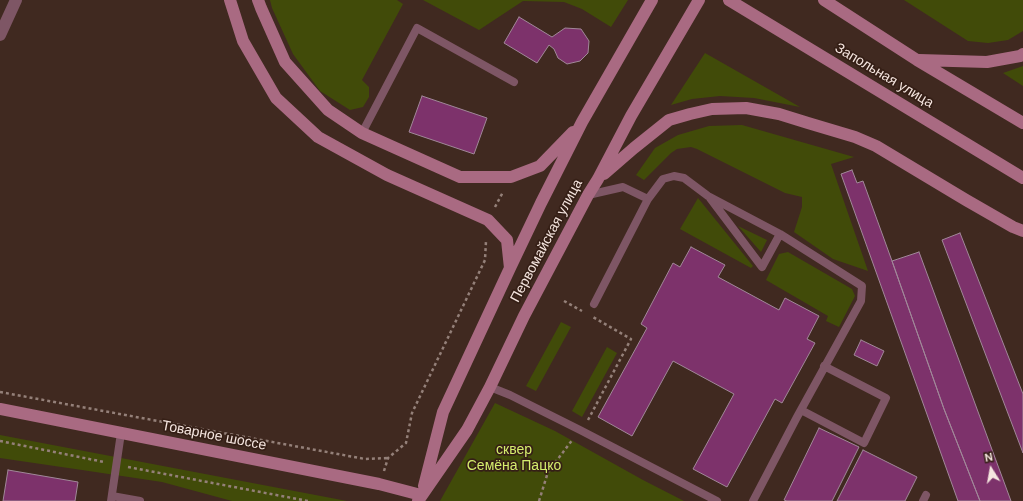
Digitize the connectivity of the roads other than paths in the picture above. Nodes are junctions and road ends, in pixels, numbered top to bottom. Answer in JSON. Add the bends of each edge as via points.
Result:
{"nodes":[{"id":1,"x":16,"y":0,"type":"edge"},
{"id":2,"x":230,"y":0,"type":"edge"},
{"id":3,"x":258,"y":0,"type":"edge"},
{"id":4,"x":652,"y":0,"type":"edge"},
{"id":5,"x":699,"y":0,"type":"edge"},
{"id":6,"x":729,"y":0,"type":"edge"},
{"id":7,"x":824,"y":0,"type":"edge"},
{"id":8,"x":0,"y":35,"type":"edge"},
{"id":9,"x":1023,"y":54,"type":"edge"},
{"id":10,"x":917,"y":60,"type":"junction"},
{"id":11,"x":514,"y":82,"type":"dead end"},
{"id":12,"x":582,"y":122,"type":"junction"},
{"id":13,"x":1023,"y":123,"type":"edge"},
{"id":14,"x":362,"y":133,"type":"junction"},
{"id":15,"x":1023,"y":178,"type":"edge"},
{"id":16,"x":598,"y":179,"type":"junction"},
{"id":17,"x":588,"y":195,"type":"junction"},
{"id":18,"x":708,"y":196,"type":"junction"},
{"id":19,"x":648,"y":199,"type":"junction"},
{"id":20,"x":1023,"y":231,"type":"edge"},
{"id":21,"x":780,"y":234,"type":"junction"},
{"id":22,"x":510,"y":268,"type":"junction"},
{"id":23,"x":594,"y":304,"type":"dead end"},
{"id":24,"x":824,"y":366,"type":"junction"},
{"id":25,"x":490,"y":387,"type":"junction"},
{"id":26,"x":0,"y":408,"type":"edge"},
{"id":27,"x":801,"y":410,"type":"junction"},
{"id":28,"x":122,"y":433,"type":"junction"},
{"id":29,"x":112,"y":498,"type":"edge"},
{"id":30,"x":420,"y":498,"type":"edge"},
{"id":31,"x":140,"y":501,"type":"edge"},
{"id":32,"x":717,"y":501,"type":"edge"},
{"id":33,"x":753,"y":501,"type":"edge"}],
"edges":[{"from":1,"to":8,"type":"street"},
{"from":2,"to":22,"type":"street","via":[[244,41],[276,98],[318,137],[387,175],[488,220],[507,240]]},
{"from":3,"to":14,"type":"street","via":[[285,62],[328,110]]},
{"from":4,"to":12,"type":"street","name":"Первомайская улица"},
{"from":5,"to":16,"type":"street","name":"Первомайская улица","via":[[631,116]]},
{"from":6,"to":15,"type":"street","name":"Запольная улица"},
{"from":7,"to":10,"type":"street"},
{"from":9,"to":10,"type":"street","via":[[987,62]]},
{"from":10,"to":13,"type":"street"},
{"from":11,"to":14,"type":"lane","via":[[417,28]]},
{"from":12,"to":14,"type":"street","via":[[540,166],[511,177],[460,177]]},
{"from":12,"to":22,"type":"street","name":"Первомайская улица"},
{"from":16,"to":17,"type":"street","name":"Первомайская улица"},
{"from":16,"to":20,"type":"street","via":[[669,120],[712,109],[746,108],[786,116],[876,146]]},
{"from":17,"to":19,"type":"lane","via":[[623,187]]},
{"from":17,"to":25,"type":"street","name":"Первомайская улица"},
{"from":18,"to":19,"type":"lane","via":[[684,178],[674,176],[662,179]]},
{"from":18,"to":21,"type":"lane"},
{"from":18,"to":21,"type":"lane","via":[[762,267]]},
{"from":19,"to":23,"type":"lane"},
{"from":21,"to":24,"type":"lane","via":[[862,286],[860,301]]},
{"from":22,"to":30,"type":"street","name":"Первомайская улица","via":[[443,412]]},
{"from":24,"to":27,"type":"lane"},
{"from":24,"to":27,"type":"lane","via":[[886,398],[864,443]]},
{"from":25,"to":30,"type":"street","name":"Первомайская улица","via":[[467,430]]},
{"from":25,"to":32,"type":"lane"},
{"from":26,"to":28,"type":"street","name":"Товарное шоссе"},
{"from":27,"to":33,"type":"lane"},
{"from":28,"to":29,"type":"lane"},
{"from":28,"to":30,"type":"street","name":"Товарное шоссе","via":[[380,484]]},
{"from":29,"to":31,"type":"lane"}]}
